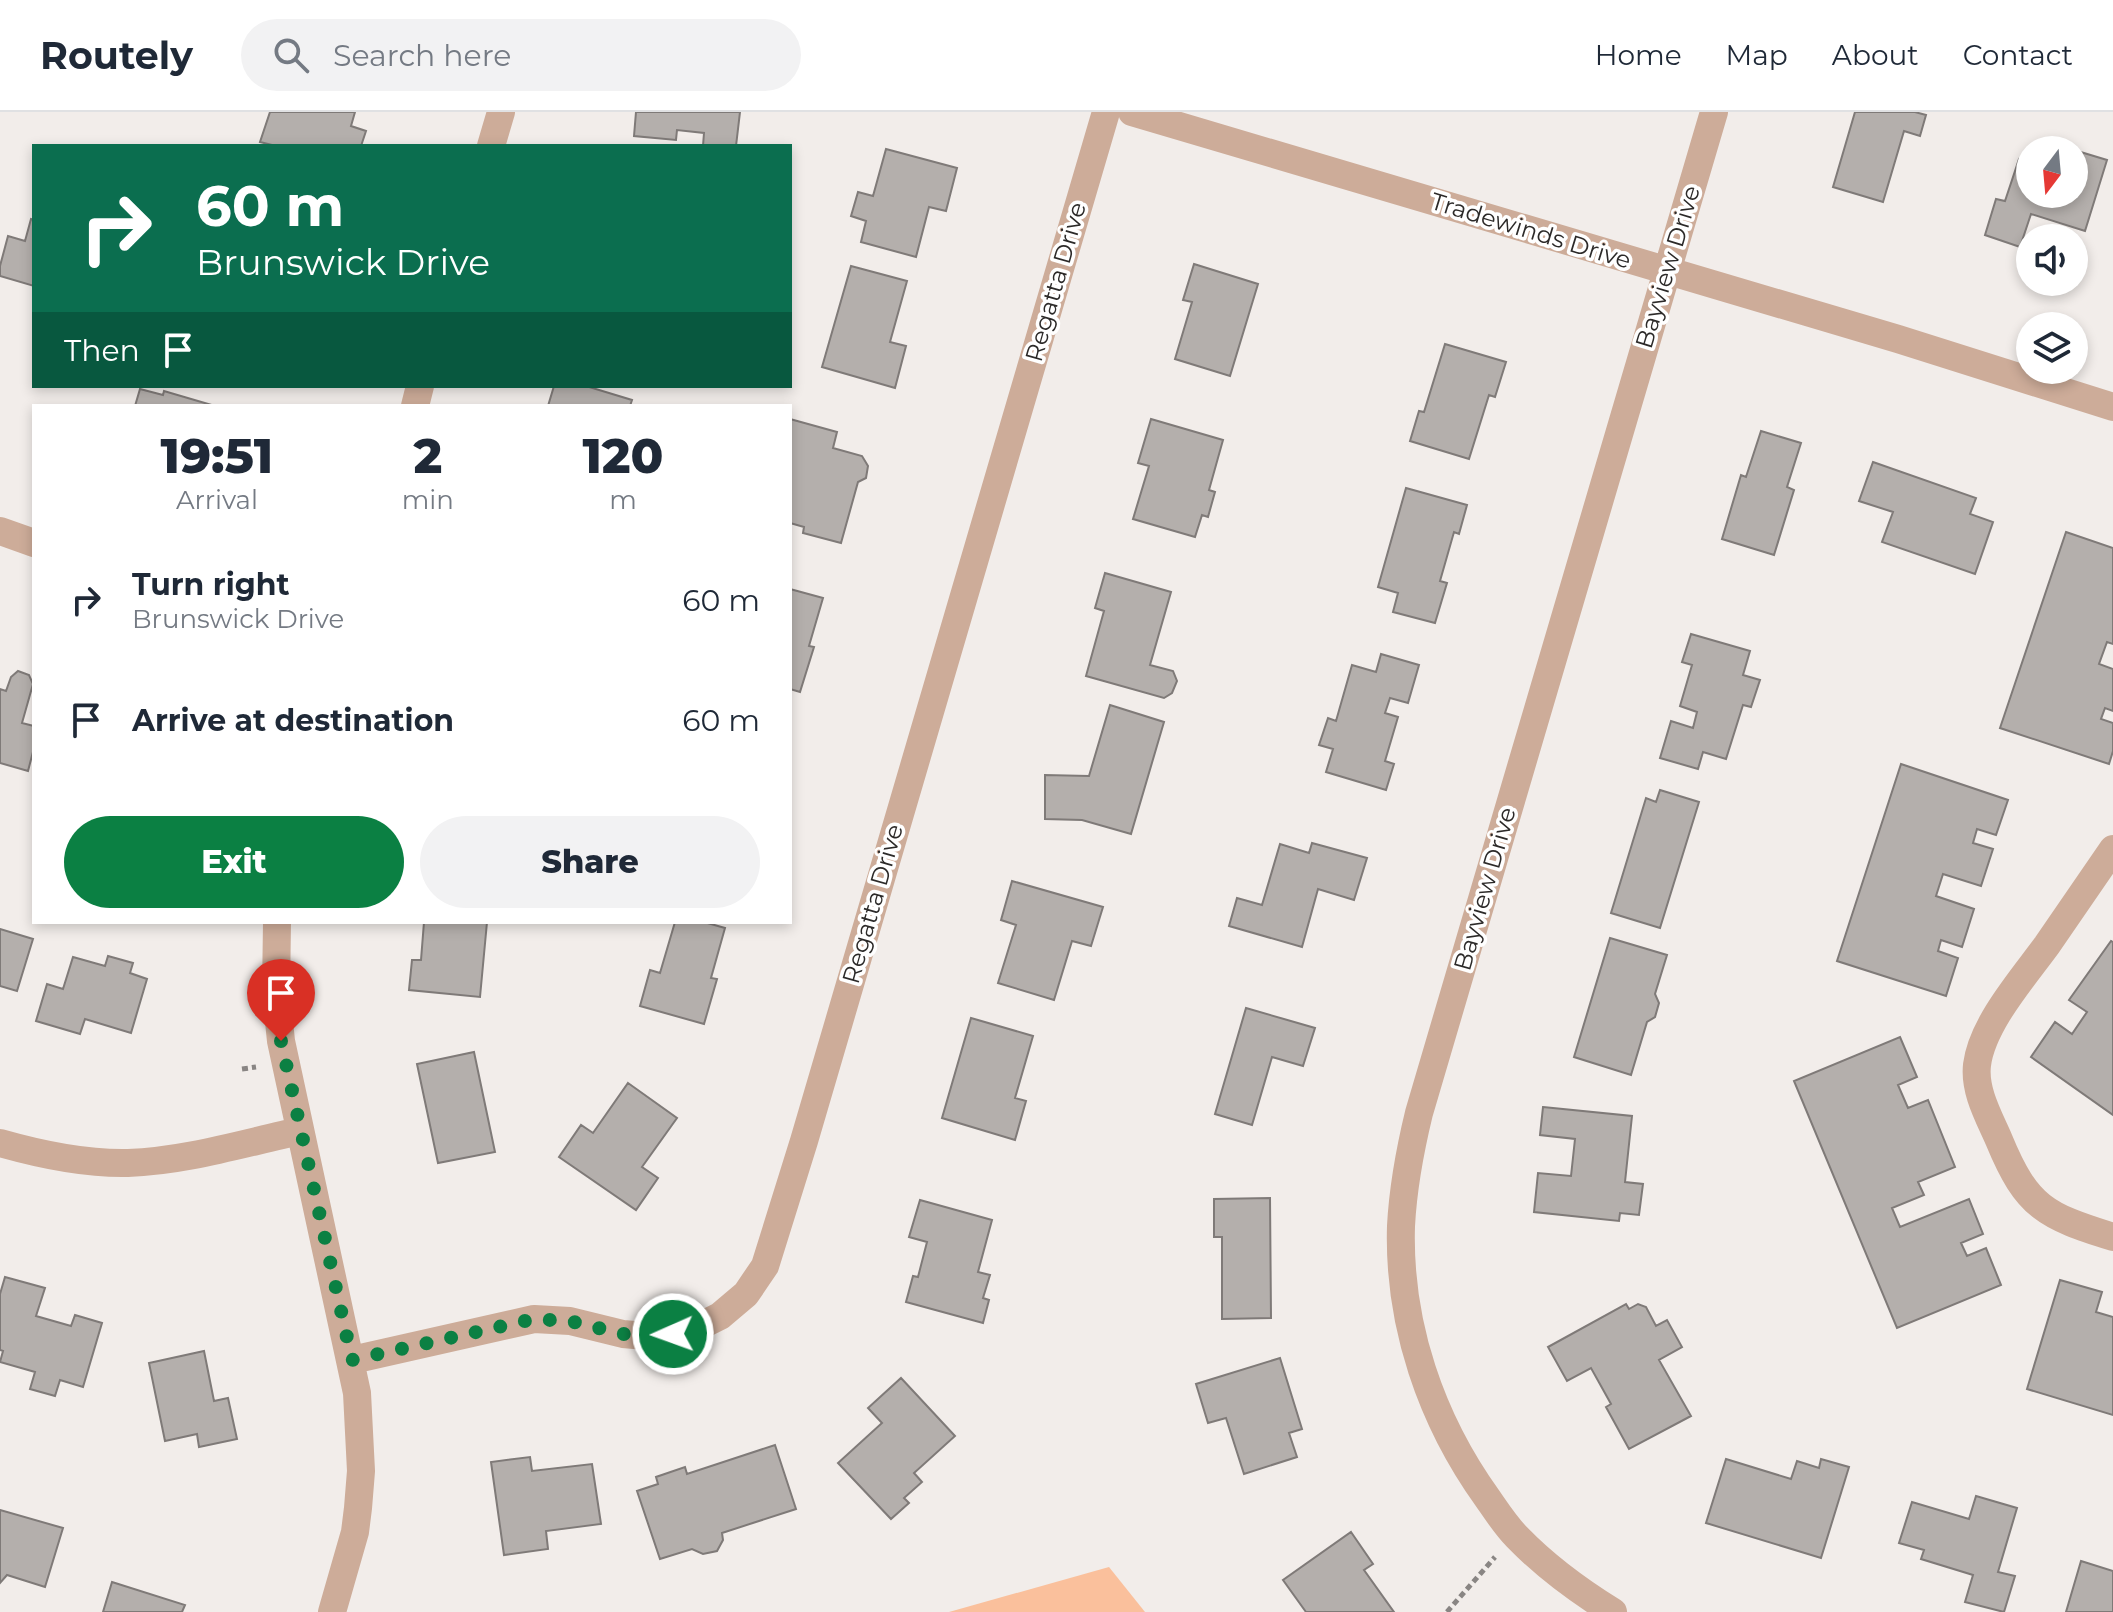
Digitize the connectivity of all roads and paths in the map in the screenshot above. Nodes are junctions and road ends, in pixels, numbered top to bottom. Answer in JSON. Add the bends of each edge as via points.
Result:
{"nodes":[{"id":1,"x":501,"y":112,"type":"edge"},
{"id":2,"x":1106,"y":112,"type":"edge"},
{"id":3,"x":1132,"y":112,"type":"edge"},
{"id":4,"x":1714,"y":112,"type":"edge"},
{"id":5,"x":492,"y":144,"type":"edge"},
{"id":6,"x":1666,"y":272,"type":"junction"},
{"id":7,"x":2113,"y":407,"type":"edge"},
{"id":8,"x":0,"y":531,"type":"edge"},
{"id":9,"x":32,"y":542,"type":"edge"},
{"id":10,"x":2113,"y":849,"type":"edge"},
{"id":11,"x":277,"y":924,"type":"edge"},
{"id":12,"x":300,"y":1131,"type":"junction"},
{"id":13,"x":0,"y":1143,"type":"edge"},
{"id":14,"x":2113,"y":1237,"type":"edge"},
{"id":15,"x":352,"y":1360,"type":"junction"},
{"id":16,"x":1499,"y":1554,"type":"dead end"},
{"id":17,"x":332,"y":1612,"type":"edge"},
{"id":18,"x":1447,"y":1612,"type":"edge"},
{"id":19,"x":1613,"y":1612,"type":"edge"}],
"edges":[{"from":1,"to":5,"type":"street"},
{"from":2,"to":15,"type":"street","name":"Regatta Drive","via":[[765,1266],[737,1302],[690,1331],[657,1337],[534,1319]]},
{"from":3,"to":6,"type":"street","name":"Tradewinds Drive"},
{"from":4,"to":6,"type":"street","name":"Bayview Drive"},
{"from":6,"to":7,"type":"street","name":"Tradewinds Drive"},
{"from":6,"to":19,"type":"street","name":"Bayview Drive","via":[[1419,1113],[1401,1226],[1413,1340],[1455,1446],[1516,1537]]},
{"from":8,"to":9,"type":"street"},
{"from":10,"to":14,"type":"street","via":[[2005,1005],[1981,1048],[1977,1067],[1983,1103],[2026,1191],[2049,1214]]},
{"from":11,"to":12,"type":"street","via":[[278,1016]]},
{"from":12,"to":13,"type":"street","via":[[130,1163],[61,1158]]},
{"from":12,"to":15,"type":"street"},
{"from":15,"to":17,"type":"street","via":[[360,1432],[358,1508]]},
{"from":16,"to":18,"type":"path"}]}
